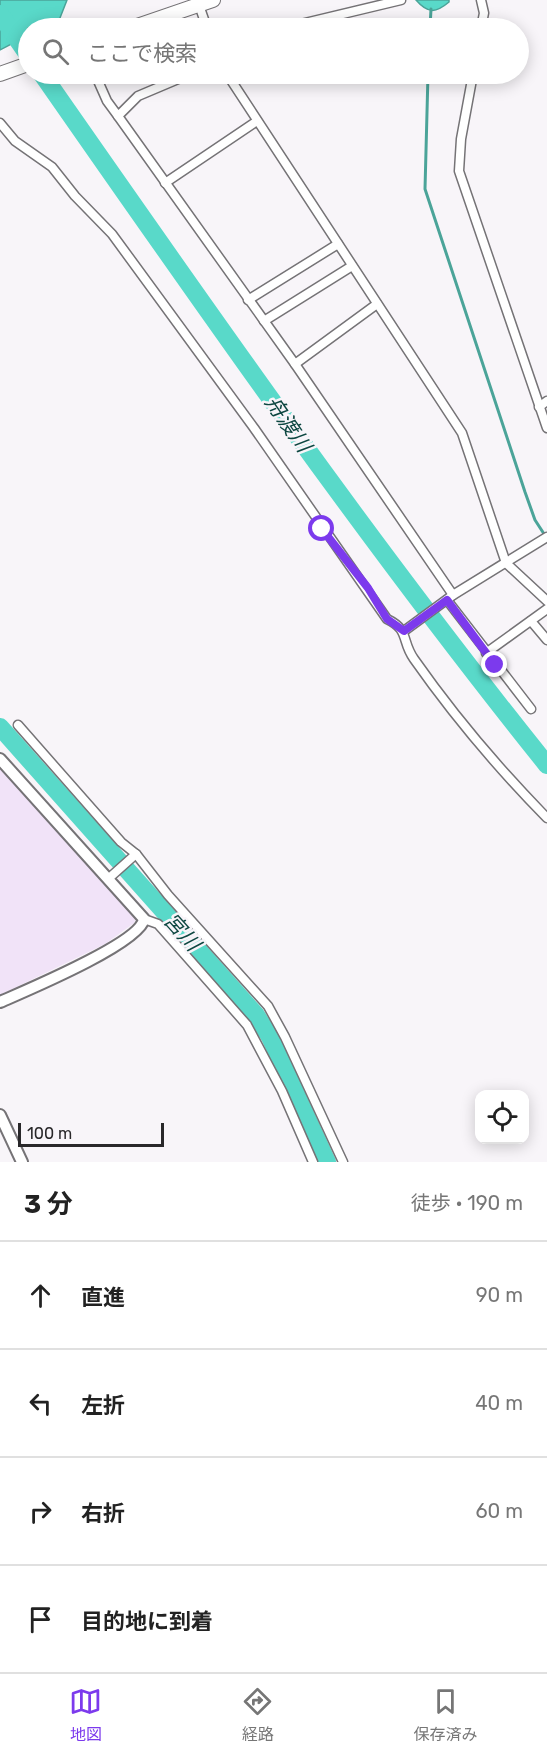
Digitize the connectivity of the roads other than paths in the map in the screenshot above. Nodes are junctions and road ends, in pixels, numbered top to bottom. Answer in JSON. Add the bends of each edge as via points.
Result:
{"nodes":[{"id":1,"x":213,"y":0,"type":"edge"},
{"id":2,"x":401,"y":0,"type":"edge"},
{"id":3,"x":481,"y":0,"type":"edge"},
{"id":4,"x":199,"y":5,"type":"junction"},
{"id":5,"x":161,"y":18,"type":"edge"},
{"id":6,"x":204,"y":18,"type":"edge"},
{"id":7,"x":326,"y":18,"type":"edge"},
{"id":8,"x":483,"y":18,"type":"edge"},
{"id":9,"x":18,"y":68,"type":"edge"},
{"id":10,"x":0,"y":74,"type":"edge"},
{"id":11,"x":99,"y":84,"type":"edge"},
{"id":12,"x":166,"y":84,"type":"edge"},
{"id":13,"x":233,"y":84,"type":"edge"},
{"id":14,"x":471,"y":84,"type":"edge"},
{"id":15,"x":118,"y":116,"type":"junction"},
{"id":16,"x":257,"y":121,"type":"junction"},
{"id":17,"x":0,"y":123,"type":"edge"},
{"id":18,"x":165,"y":183,"type":"junction"},
{"id":19,"x":339,"y":244,"type":"junction"},
{"id":20,"x":352,"y":266,"type":"junction"},
{"id":21,"x":248,"y":300,"type":"junction"},
{"id":22,"x":377,"y":304,"type":"junction"},
{"id":23,"x":264,"y":321,"type":"junction"},
{"id":24,"x":294,"y":364,"type":"junction"},
{"id":25,"x":547,"y":401,"type":"edge"},
{"id":26,"x":539,"y":406,"type":"junction"},
{"id":27,"x":547,"y":428,"type":"edge"},
{"id":28,"x":547,"y":537,"type":"edge"},
{"id":29,"x":506,"y":563,"type":"junction"},
{"id":30,"x":448,"y":600,"type":"junction"},
{"id":31,"x":547,"y":601,"type":"edge"},
{"id":32,"x":547,"y":609,"type":"edge"},
{"id":33,"x":531,"y":621,"type":"junction"},
{"id":34,"x":406,"y":630,"type":"junction"},
{"id":35,"x":547,"y":640,"type":"edge"},
{"id":36,"x":486,"y":653,"type":"junction"},
{"id":37,"x":531,"y":709,"type":"dead end"},
{"id":38,"x":18,"y":725,"type":"dead end"},
{"id":39,"x":0,"y":759,"type":"edge"},
{"id":40,"x":547,"y":818,"type":"edge"},
{"id":41,"x":134,"y":855,"type":"junction"},
{"id":42,"x":110,"y":876,"type":"junction"},
{"id":43,"x":144,"y":919,"type":"junction"},
{"id":44,"x":0,"y":1002,"type":"edge"},
{"id":45,"x":0,"y":1115,"type":"edge"},
{"id":46,"x":22,"y":1162,"type":"edge"},
{"id":47,"x":313,"y":1162,"type":"edge"},
{"id":48,"x":343,"y":1162,"type":"edge"}],
"edges":[{"from":1,"to":4,"type":"main road"},
{"from":2,"to":7,"type":"street"},
{"from":3,"to":8,"type":"street"},
{"from":4,"to":5,"type":"main road"},
{"from":4,"to":6,"type":"street"},
{"from":9,"to":10,"type":"main road"},
{"from":11,"to":15,"type":"street"},
{"from":12,"to":15,"type":"street","via":[[138,96]]},
{"from":13,"to":16,"type":"street"},
{"from":14,"to":26,"type":"street","via":[[459,171]]},
{"from":15,"to":18,"type":"street"},
{"from":16,"to":18,"type":"street"},
{"from":16,"to":19,"type":"street"},
{"from":17,"to":34,"type":"street","via":[[15,141],[52,166],[112,234],[387,619]]},
{"from":18,"to":21,"type":"street"},
{"from":19,"to":20,"type":"street"},
{"from":19,"to":21,"type":"street"},
{"from":20,"to":22,"type":"street"},
{"from":20,"to":23,"type":"street"},
{"from":21,"to":23,"type":"street"},
{"from":22,"to":24,"type":"street"},
{"from":22,"to":29,"type":"street","via":[[462,433]]},
{"from":23,"to":24,"type":"street"},
{"from":24,"to":30,"type":"street"},
{"from":25,"to":26,"type":"street"},
{"from":26,"to":27,"type":"street"},
{"from":28,"to":29,"type":"street"},
{"from":29,"to":30,"type":"street"},
{"from":29,"to":31,"type":"street"},
{"from":30,"to":34,"type":"street"},
{"from":30,"to":36,"type":"street"},
{"from":32,"to":33,"type":"street"},
{"from":33,"to":35,"type":"street"},
{"from":33,"to":36,"type":"street"},
{"from":34,"to":40,"type":"street","via":[[411,655],[449,708]]},
{"from":36,"to":37,"type":"street"},
{"from":38,"to":41,"type":"street"},
{"from":39,"to":42,"type":"street"},
{"from":41,"to":42,"type":"street"},
{"from":41,"to":48,"type":"street","via":[[268,1006]]},
{"from":42,"to":43,"type":"street"},
{"from":43,"to":44,"type":"street","via":[[140,928],[104,953]]},
{"from":43,"to":47,"type":"street","via":[[158,924],[247,1025]]},
{"from":45,"to":46,"type":"street"}]}
